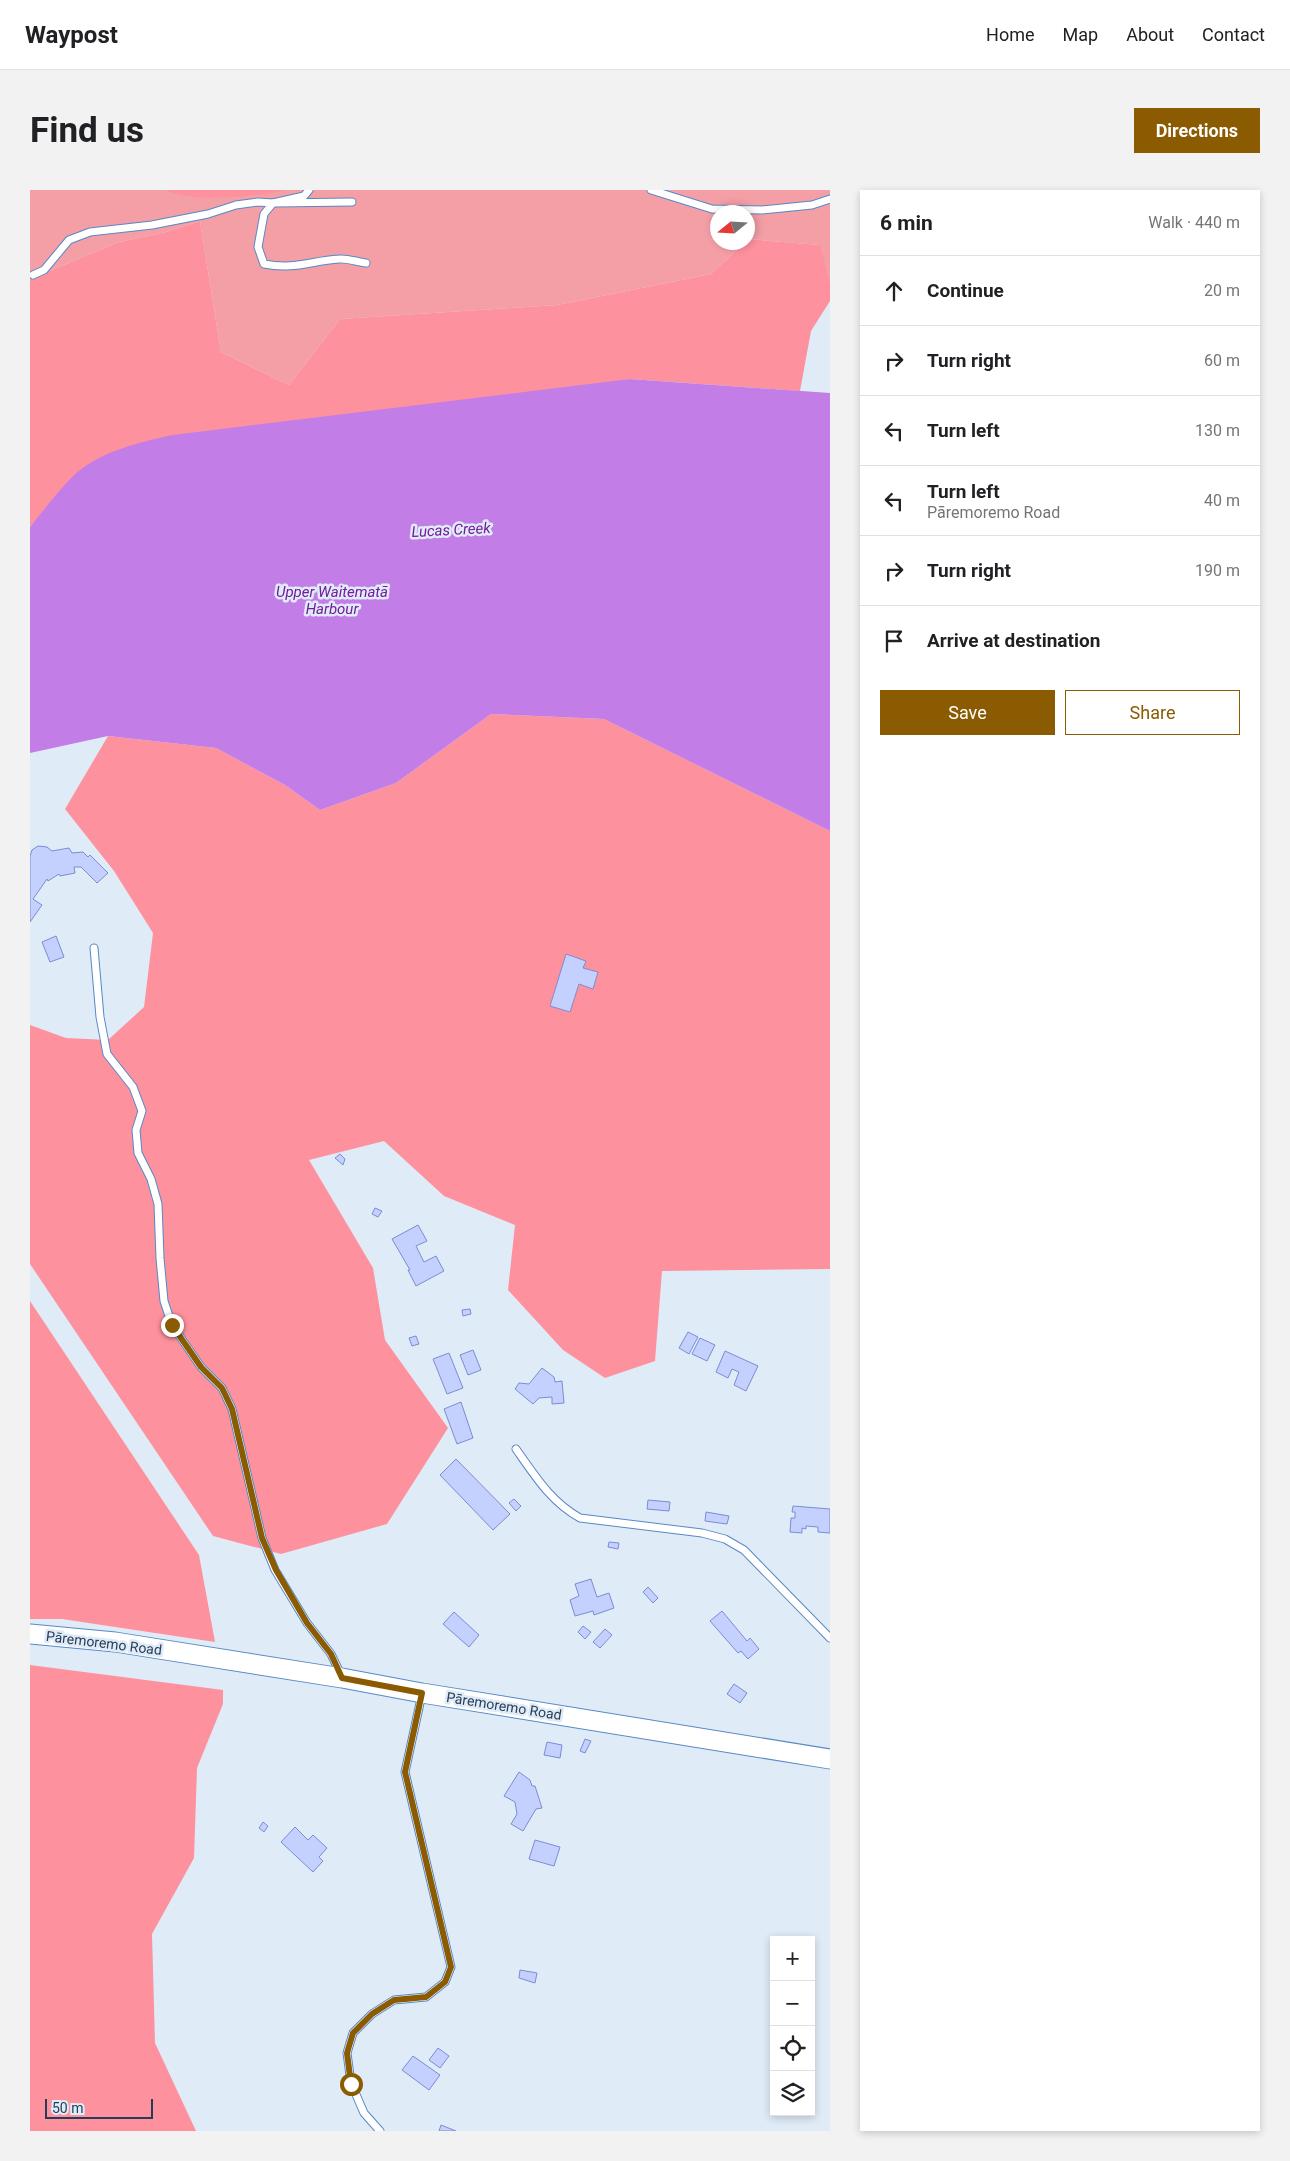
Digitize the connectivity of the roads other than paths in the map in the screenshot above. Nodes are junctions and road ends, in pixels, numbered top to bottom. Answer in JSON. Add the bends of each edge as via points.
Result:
{"nodes":[{"id":1,"x":309,"y":190,"type":"edge"},
{"id":2,"x":651,"y":190,"type":"edge"},
{"id":3,"x":830,"y":199,"type":"edge"},
{"id":4,"x":352,"y":202,"type":"dead end"},
{"id":5,"x":273,"y":203,"type":"junction"},
{"id":6,"x":366,"y":263,"type":"dead end"},
{"id":7,"x":33,"y":275,"type":"dead end"},
{"id":8,"x":94,"y":948,"type":"dead end"},
{"id":9,"x":516,"y":1449,"type":"dead end"},
{"id":10,"x":30,"y":1634,"type":"edge"},
{"id":11,"x":830,"y":1638,"type":"edge"},
{"id":12,"x":342,"y":1678,"type":"junction"},
{"id":13,"x":422,"y":1693,"type":"junction"},
{"id":14,"x":830,"y":1759,"type":"edge"},
{"id":15,"x":380,"y":2131,"type":"edge"}],
"edges":[{"from":1,"to":5,"type":"lane","via":[[304,196]]},
{"from":2,"to":3,"type":"lane","via":[[712,209],[762,210],[812,205]]},
{"from":4,"to":5,"type":"lane"},
{"from":5,"to":6,"type":"lane","via":[[264,214],[258,247],[264,264],[299,266],[340,258]]},
{"from":5,"to":7,"type":"lane","via":[[236,205],[152,225],[90,232],[69,240],[44,270]]},
{"from":8,"to":12,"type":"lane","via":[[107,1054],[133,1086],[142,1111],[136,1130],[138,1153],[151,1179],[158,1204],[164,1301],[172,1325],[201,1367],[222,1388],[232,1409],[262,1538],[276,1570],[307,1623],[331,1654]]},
{"from":9,"to":11,"type":"lane","via":[[551,1497],[580,1518],[702,1533],[725,1539],[744,1550]]},
{"from":10,"to":12,"type":"street","name":"Pāremoremo Road","via":[[114,1642]]},
{"from":12,"to":13,"type":"street","name":"Pāremoremo Road"},
{"from":13,"to":14,"type":"street","name":"Pāremoremo Road"},
{"from":13,"to":15,"type":"lane","via":[[405,1772],[451,1967],[445,1982],[426,1997],[394,2000],[372,2014],[353,2033],[347,2053],[351,2084],[364,2112]]}]}
